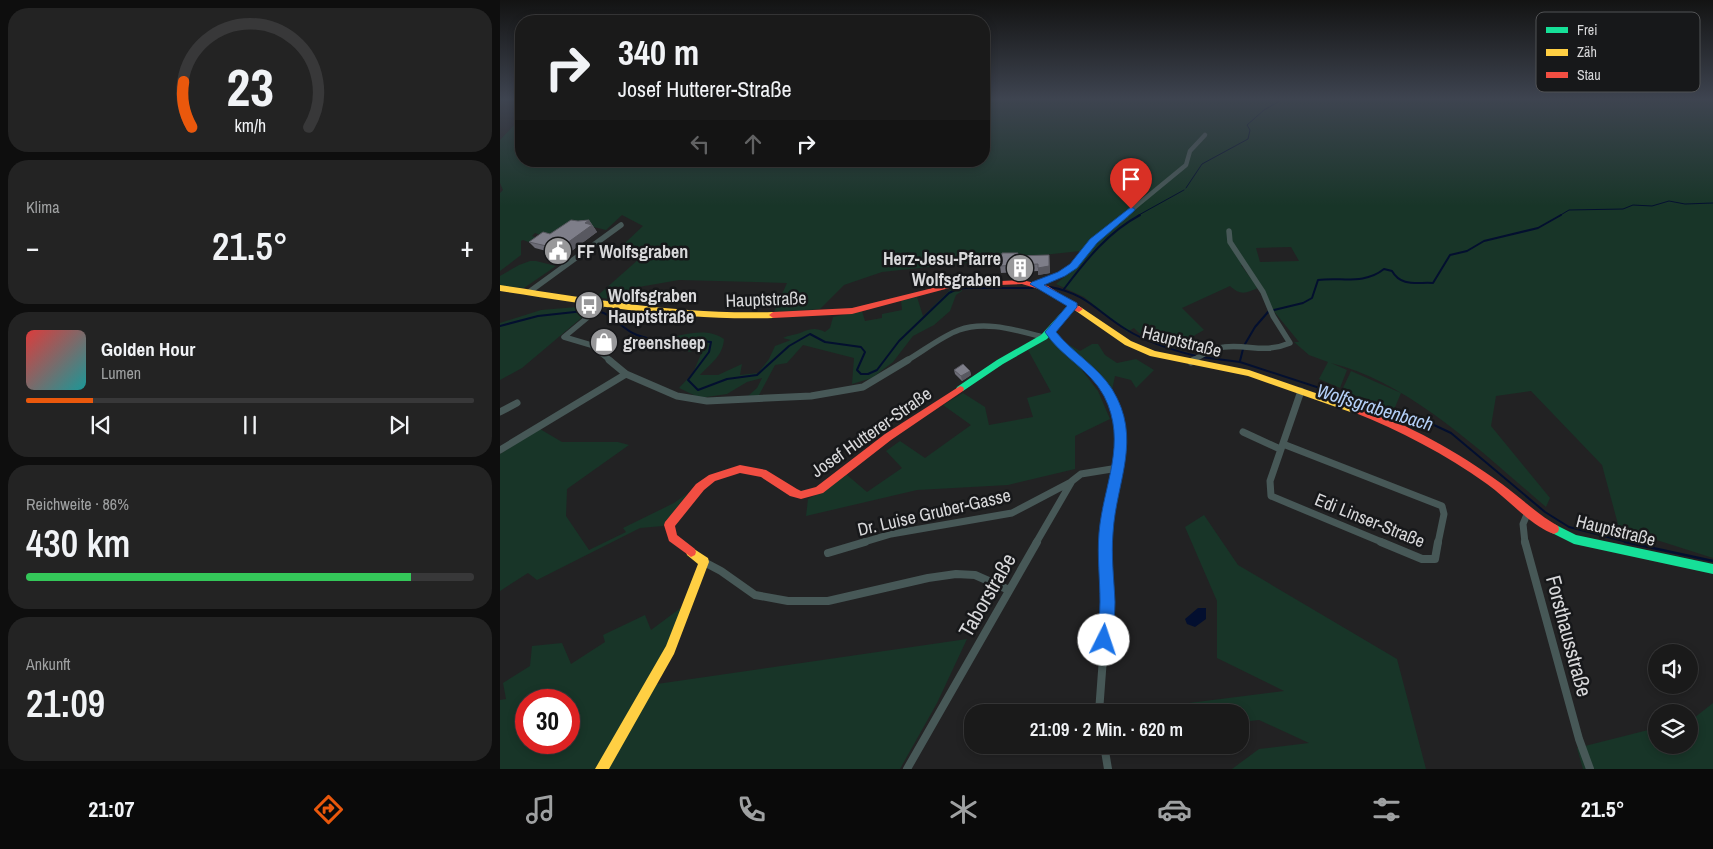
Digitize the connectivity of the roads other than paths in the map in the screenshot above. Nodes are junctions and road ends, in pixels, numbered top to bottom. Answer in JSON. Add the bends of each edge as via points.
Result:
{"nodes":[{"id":1,"x":1205,"y":135,"type":"dead end"},
{"id":2,"x":621,"y":224,"type":"dead end"},
{"id":3,"x":1229,"y":230,"type":"dead end"},
{"id":4,"x":1035,"y":284,"type":"junction"},
{"id":5,"x":500,"y":288,"type":"edge"},
{"id":6,"x":529,"y":292,"type":"junction"},
{"id":7,"x":1074,"y":305,"type":"junction"},
{"id":8,"x":601,"y":306,"type":"junction"},
{"id":9,"x":1047,"y":334,"type":"junction"},
{"id":10,"x":1194,"y":360,"type":"junction"},
{"id":11,"x":626,"y":374,"type":"junction"},
{"id":12,"x":1301,"y":391,"type":"junction"},
{"id":13,"x":517,"y":403,"type":"dead end"},
{"id":14,"x":500,"y":412,"type":"edge"},
{"id":15,"x":1243,"y":432,"type":"dead end"},
{"id":16,"x":1282,"y":446,"type":"junction"},
{"id":17,"x":500,"y":450,"type":"edge"},
{"id":18,"x":1118,"y":468,"type":"junction"},
{"id":19,"x":1072,"y":481,"type":"junction"},
{"id":20,"x":1528,"y":512,"type":"junction"},
{"id":21,"x":828,"y":553,"type":"dead end"},
{"id":22,"x":704,"y":562,"type":"junction"},
{"id":23,"x":1713,"y":570,"type":"edge"},
{"id":24,"x":1009,"y":590,"type":"junction"},
{"id":25,"x":1100,"y":704,"type":"edge"},
{"id":26,"x":1106,"y":754,"type":"edge"},
{"id":27,"x":602,"y":769,"type":"edge"},
{"id":28,"x":907,"y":769,"type":"edge"},
{"id":29,"x":1108,"y":769,"type":"edge"},
{"id":30,"x":1590,"y":769,"type":"edge"}],
"edges":[{"from":1,"to":4,"type":"street","via":[[1190,151],[1186,165],[1179,172],[1093,241],[1073,266],[1062,274]]},
{"from":2,"to":6,"type":"street"},
{"from":3,"to":10,"type":"street","via":[[1230,242],[1263,292],[1290,343],[1274,348],[1232,345],[1204,352]]},
{"from":4,"to":7,"type":"main road","name":"Hauptstraße"},
{"from":4,"to":8,"type":"main road","name":"Hauptstraße","via":[[953,285],[852,311],[748,317],[690,316]]},
{"from":5,"to":6,"type":"main road","name":"Hauptstraße"},
{"from":6,"to":8,"type":"main road","name":"Hauptstraße"},
{"from":7,"to":9,"type":"main road","name":"Josef Hutterer-Straße"},
{"from":7,"to":10,"type":"main road","name":"Hauptstraße","via":[[1138,348]]},
{"from":8,"to":11,"type":"street","via":[[564,337],[591,345]]},
{"from":9,"to":11,"type":"street","via":[[966,327],[864,387],[811,396],[691,399]]},
{"from":9,"to":18,"type":"street","via":[[1084,363],[1107,391],[1118,414],[1122,446]]},
{"from":9,"to":22,"type":"main road","name":"Josef Hutterer-Straße","via":[[888,437],[819,490],[809,494],[794,493],[752,470],[740,469],[712,478],[686,502],[669,525],[673,538]]},
{"from":10,"to":12,"type":"main road","name":"Hauptstraße","via":[[1249,373]]},
{"from":11,"to":17,"type":"street"},
{"from":12,"to":16,"type":"street","name":"Edi Linser-Straße"},
{"from":12,"to":20,"type":"main road","name":"Hauptstraße","via":[[1348,406],[1417,436],[1475,470]]},
{"from":13,"to":14,"type":"street"},
{"from":15,"to":16,"type":"street","name":"Edi Linser-Straße"},
{"from":16,"to":16,"type":"street","name":"Edi Linser-Straße","via":[[1442,506],[1444,514],[1435,559],[1422,559],[1271,496],[1270,482]]},
{"from":18,"to":19,"type":"street","via":[[1081,474]]},
{"from":18,"to":25,"type":"street","via":[[1106,533],[1107,604]]},
{"from":19,"to":21,"type":"street","name":"Dr. Luise Gruber-Gasse","via":[[1012,513],[891,534]]},
{"from":19,"to":24,"type":"street","name":"Taborstraße"},
{"from":20,"to":23,"type":"main road","name":"Hauptstraße","via":[[1556,531],[1583,542]]},
{"from":20,"to":30,"type":"street","name":"Forsthausstraße","via":[[1523,524],[1526,549]]},
{"from":22,"to":24,"type":"street","via":[[755,595],[788,601],[828,601],[956,574],[975,575]]},
{"from":22,"to":27,"type":"main road","via":[[670,650]]},
{"from":24,"to":28,"type":"street","name":"Taborstraße"},
{"from":26,"to":29,"type":"street"}]}
